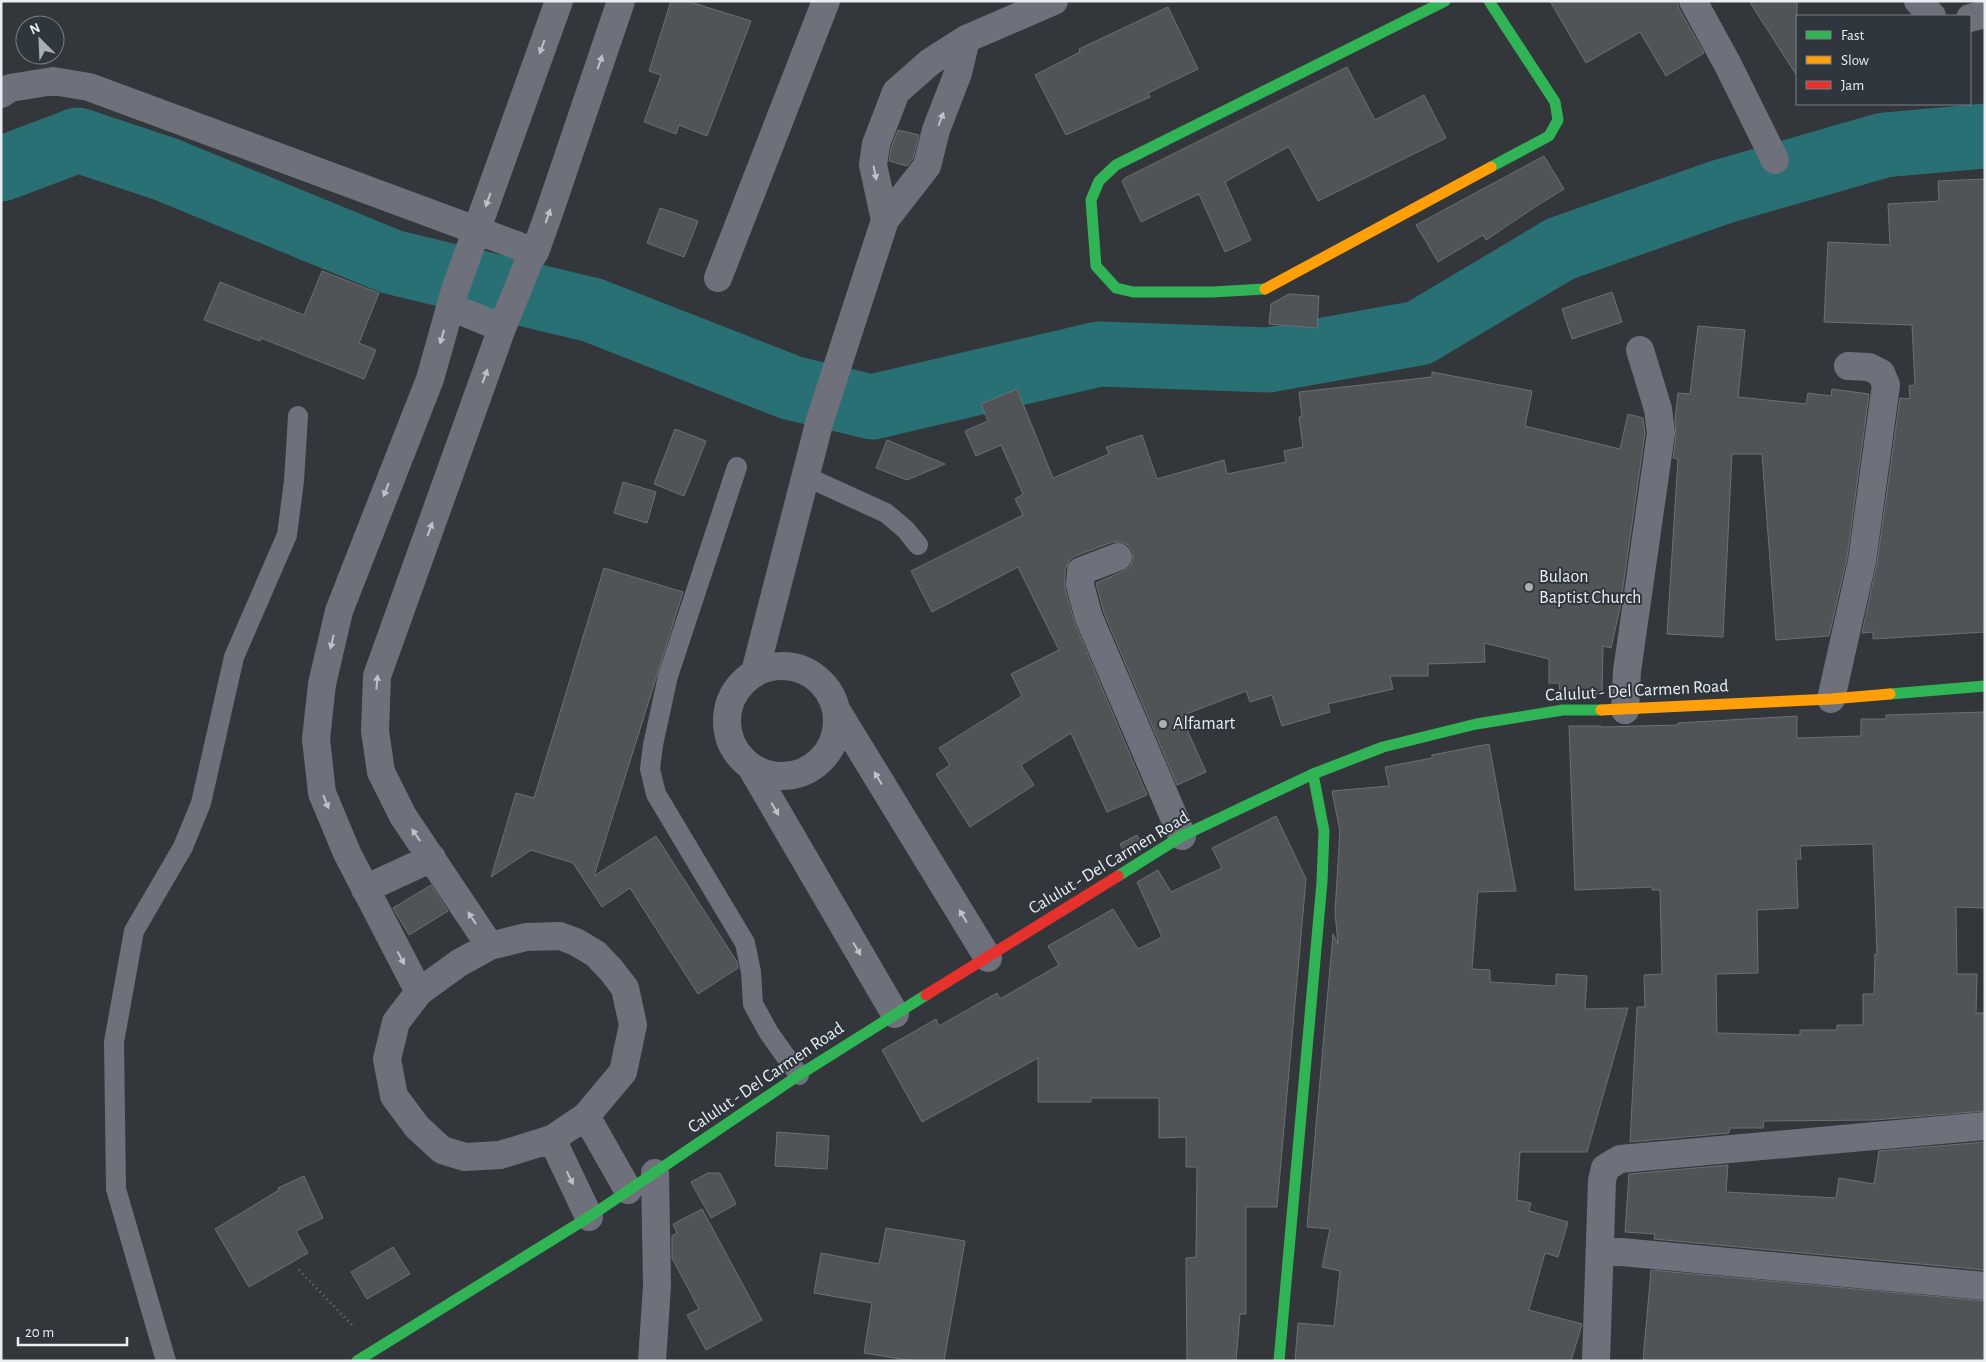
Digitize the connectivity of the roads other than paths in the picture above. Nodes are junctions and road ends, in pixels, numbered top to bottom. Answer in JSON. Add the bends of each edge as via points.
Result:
{"nodes":[{"id":1,"x":559,"y":1,"type":"edge"},
{"id":2,"x":621,"y":1,"type":"edge"},
{"id":3,"x":826,"y":1,"type":"edge"},
{"id":4,"x":1054,"y":1,"type":"edge"},
{"id":5,"x":1445,"y":1,"type":"edge"},
{"id":6,"x":1489,"y":1,"type":"edge"},
{"id":7,"x":1693,"y":1,"type":"edge"},
{"id":8,"x":1918,"y":1,"type":"edge"},
{"id":9,"x":1985,"y":14,"type":"edge"},
{"id":10,"x":1931,"y":15,"type":"edge"},
{"id":11,"x":1971,"y":18,"type":"edge"},
{"id":12,"x":966,"y":39,"type":"junction"},
{"id":13,"x":1,"y":94,"type":"edge"},
{"id":14,"x":1775,"y":160,"type":"dead end"},
{"id":15,"x":885,"y":220,"type":"junction"},
{"id":16,"x":475,"y":238,"type":"junction"},
{"id":17,"x":532,"y":256,"type":"junction"},
{"id":18,"x":718,"y":278,"type":"dead end"},
{"id":19,"x":453,"y":299,"type":"junction"},
{"id":20,"x":506,"y":319,"type":"junction"},
{"id":21,"x":1640,"y":350,"type":"dead end"},
{"id":22,"x":1848,"y":366,"type":"dead end"},
{"id":23,"x":298,"y":416,"type":"dead end"},
{"id":24,"x":737,"y":468,"type":"dead end"},
{"id":25,"x":805,"y":476,"type":"junction"},
{"id":26,"x":918,"y":545,"type":"dead end"},
{"id":27,"x":1118,"y":557,"type":"dead end"},
{"id":28,"x":755,"y":672,"type":"junction"},
{"id":29,"x":1985,"y":686,"type":"edge"},
{"id":30,"x":1831,"y":699,"type":"junction"},
{"id":31,"x":1624,"y":710,"type":"junction"},
{"id":32,"x":837,"y":711,"type":"junction"},
{"id":33,"x":751,"y":767,"type":"junction"},
{"id":34,"x":1313,"y":774,"type":"junction"},
{"id":35,"x":1182,"y":836,"type":"junction"},
{"id":36,"x":432,"y":858,"type":"junction"},
{"id":37,"x":365,"y":889,"type":"junction"},
{"id":38,"x":490,"y":946,"type":"junction"},
{"id":39,"x":988,"y":958,"type":"junction"},
{"id":40,"x":419,"y":992,"type":"junction"},
{"id":41,"x":895,"y":1014,"type":"junction"},
{"id":42,"x":799,"y":1075,"type":"junction"},
{"id":43,"x":586,"y":1116,"type":"junction"},
{"id":44,"x":1985,"y":1126,"type":"edge"},
{"id":45,"x":552,"y":1139,"type":"junction"},
{"id":46,"x":655,"y":1173,"type":"junction"},
{"id":47,"x":628,"y":1190,"type":"junction"},
{"id":48,"x":589,"y":1217,"type":"junction"},
{"id":49,"x":1600,"y":1250,"type":"junction"},
{"id":50,"x":1985,"y":1286,"type":"edge"},
{"id":51,"x":166,"y":1361,"type":"edge"},
{"id":52,"x":357,"y":1361,"type":"edge"},
{"id":53,"x":652,"y":1361,"type":"edge"},
{"id":54,"x":1279,"y":1361,"type":"edge"},
{"id":55,"x":1596,"y":1361,"type":"edge"}],
"edges":[{"from":1,"to":16,"type":"street","one_way":true},
{"from":17,"to":2,"type":"street","one_way":true},
{"from":3,"to":18,"type":"street"},
{"from":4,"to":12,"type":"street"},
{"from":5,"to":6,"type":"main road","via":[[1116,166],[1099,181],[1091,200],[1096,266],[1116,288],[1133,292],[1263,290],[1549,136],[1558,120],[1555,102]]},
{"from":7,"to":14,"type":"street"},
{"from":8,"to":10,"type":"street"},
{"from":9,"to":11,"type":"street"},
{"from":15,"to":12,"type":"street","one_way":true,"via":[[927,166],[936,130],[958,74]]},
{"from":12,"to":15,"type":"street","one_way":true,"via":[[930,62],[896,92],[876,144],[873,165]]},
{"from":13,"to":16,"type":"street","via":[[10,88],[53,81],[89,87]]},
{"from":15,"to":25,"type":"street"},
{"from":16,"to":17,"type":"street"},
{"from":16,"to":19,"type":"street"},
{"from":17,"to":20,"type":"street"},
{"from":19,"to":20,"type":"street"},
{"from":19,"to":37,"type":"street","one_way":true,"via":[[430,378],[339,611],[322,684],[316,739],[322,793]]},
{"from":36,"to":20,"type":"street","one_way":true,"via":[[403,816],[381,772],[374,731],[377,676]]},
{"from":21,"to":31,"type":"street","via":[[1658,410],[1661,433]]},
{"from":22,"to":30,"type":"street","via":[[1869,367],[1881,373],[1886,386],[1862,562]]},
{"from":23,"to":51,"type":"lane","via":[[287,534],[234,656],[201,803],[183,847],[134,931],[114,1042],[116,1189]]},
{"from":24,"to":42,"type":"lane","via":[[668,676],[650,770],[656,794],[745,943],[753,1004]]},
{"from":25,"to":26,"type":"lane","via":[[886,513]]},
{"from":25,"to":28,"type":"street"},
{"from":27,"to":35,"type":"street","via":[[1081,571],[1080,585],[1089,618]]},
{"from":28,"to":32,"type":"street","via":[[771,666],[789,666],[806,671],[820,680],[832,694]]},
{"from":28,"to":33,"type":"street","via":[[740,684],[730,700],[726,718],[729,737],[738,754]]},
{"from":29,"to":30,"type":"main road","name":"Calulut - Del Carmen Road"},
{"from":30,"to":31,"type":"main road","name":"Calulut - Del Carmen Road"},
{"from":31,"to":34,"type":"main road","name":"Calulut - Del Carmen Road","via":[[1563,710],[1476,724],[1383,747]]},
{"from":32,"to":33,"type":"street","via":[[838,729],[831,747],[820,762],[805,772],[768,775]]},
{"from":39,"to":32,"type":"street","one_way":true},
{"from":33,"to":41,"type":"street","one_way":true},
{"from":34,"to":35,"type":"main road","name":"Calulut - Del Carmen Road"},
{"from":34,"to":54,"type":"main road","via":[[1324,830],[1322,882]]},
{"from":35,"to":39,"type":"main road","name":"Calulut - Del Carmen Road"},
{"from":36,"to":37,"type":"street"},
{"from":38,"to":36,"type":"street","one_way":true},
{"from":37,"to":40,"type":"street","one_way":true},
{"from":38,"to":40,"type":"street","via":[[459,963]]},
{"from":38,"to":43,"type":"street","via":[[526,937],[560,936],[596,954],[624,988],[633,1025],[623,1072]]},
{"from":39,"to":41,"type":"main road","name":"Calulut - Del Carmen Road"},
{"from":40,"to":45,"type":"street","via":[[396,1022],[387,1059],[394,1096],[417,1127],[442,1150],[466,1157],[500,1156]]},
{"from":41,"to":42,"type":"main road","name":"Calulut - Del Carmen Road"},
{"from":42,"to":46,"type":"main road","name":"Calulut - Del Carmen Road"},
{"from":43,"to":45,"type":"street"},
{"from":43,"to":47,"type":"street"},
{"from":44,"to":49,"type":"street","via":[[1620,1159],[1605,1168],[1602,1181]]},
{"from":45,"to":48,"type":"street","one_way":true},
{"from":46,"to":47,"type":"main road","name":"Calulut - Del Carmen Road"},
{"from":46,"to":53,"type":"street","via":[[657,1286]]},
{"from":47,"to":48,"type":"main road","name":"Calulut - Del Carmen Road"},
{"from":48,"to":52,"type":"main road","name":"Calulut - Del Carmen Road"},
{"from":49,"to":50,"type":"street"},
{"from":49,"to":55,"type":"street"}]}
